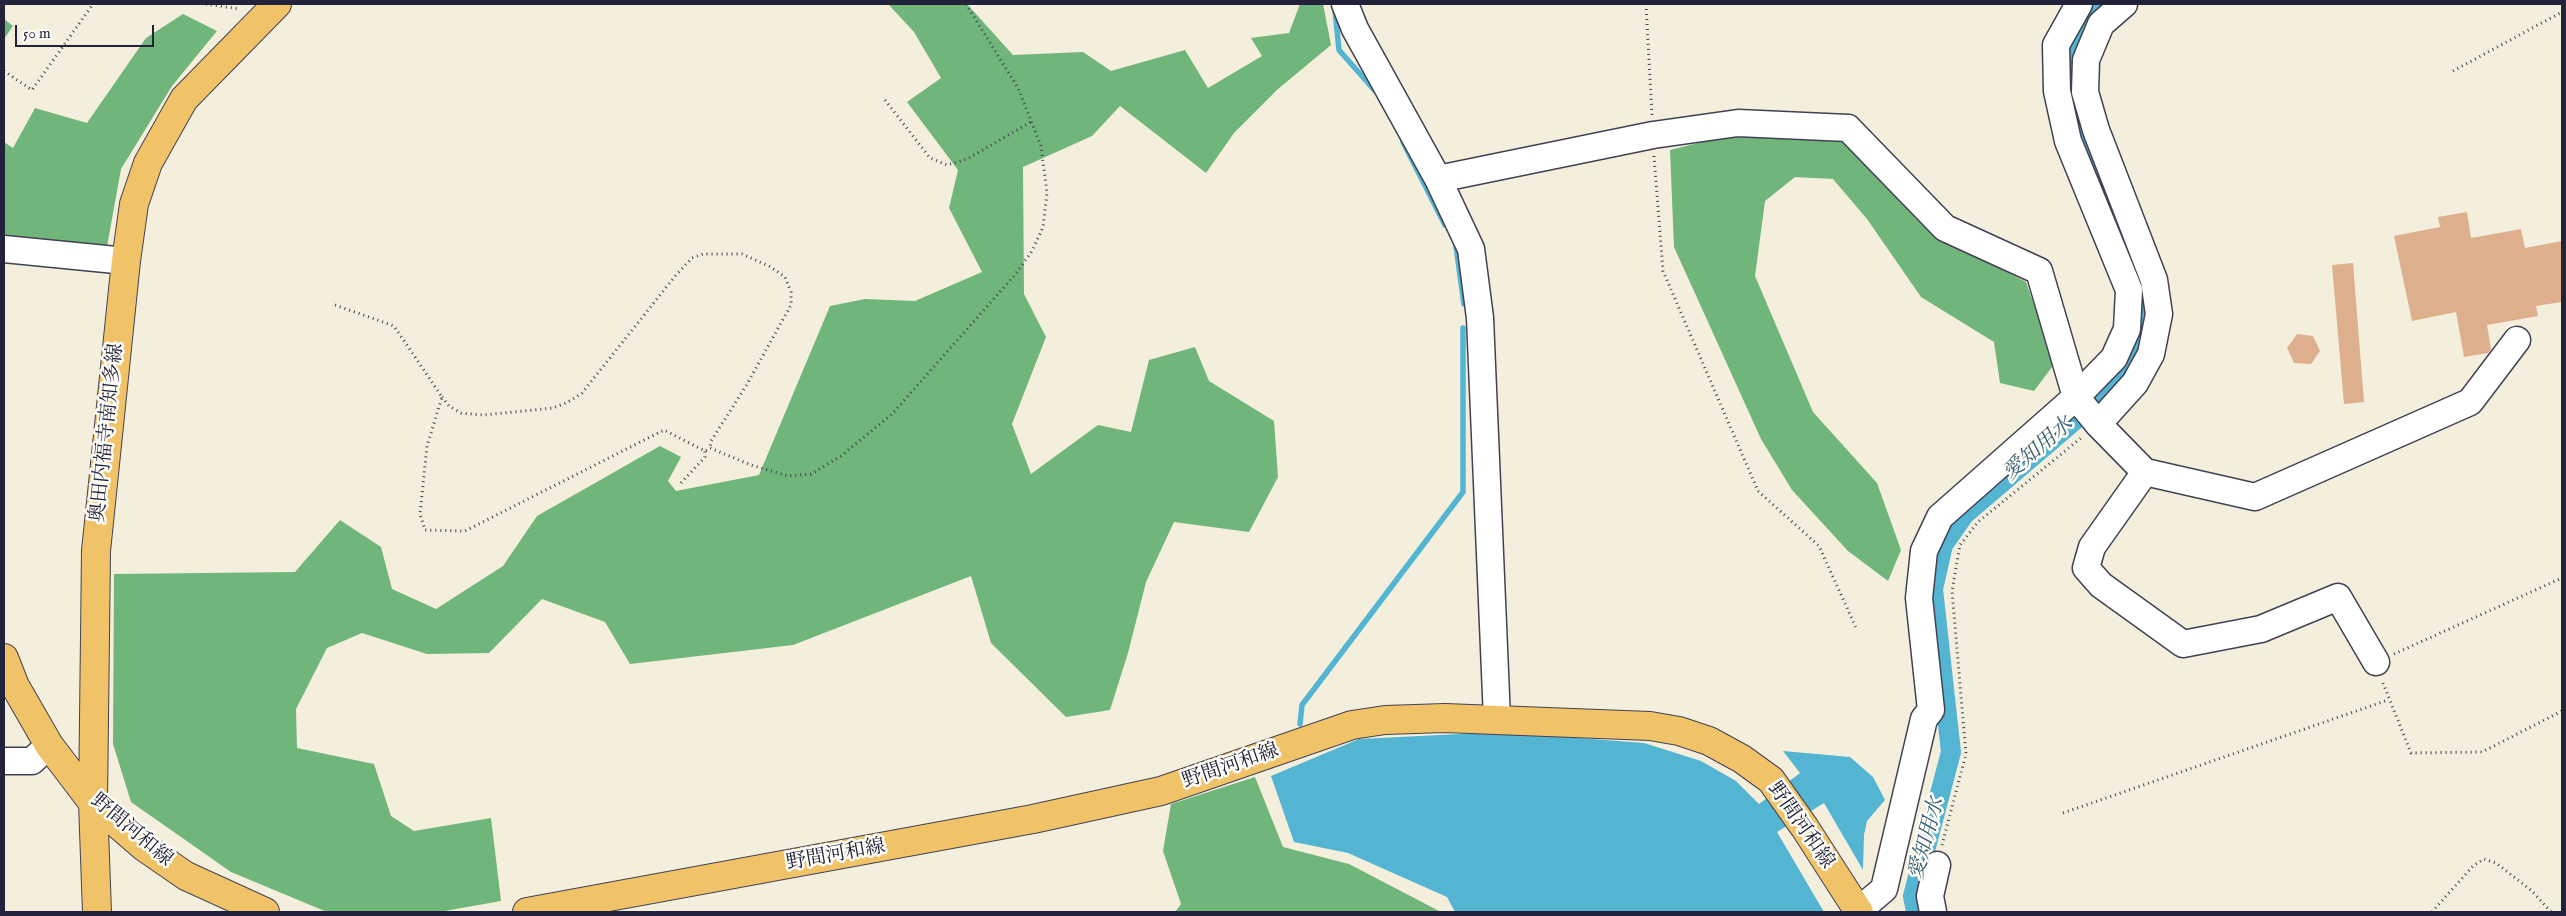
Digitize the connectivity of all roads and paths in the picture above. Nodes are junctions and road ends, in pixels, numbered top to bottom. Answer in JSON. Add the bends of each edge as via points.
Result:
{"nodes":[{"id":1,"x":93,"y":4,"type":"edge"},
{"id":2,"x":277,"y":4,"type":"edge"},
{"id":3,"x":966,"y":4,"type":"edge"},
{"id":4,"x":1346,"y":4,"type":"edge"},
{"id":5,"x":1646,"y":4,"type":"edge"},
{"id":6,"x":2079,"y":4,"type":"edge"},
{"id":7,"x":2124,"y":4,"type":"edge"},
{"id":8,"x":2562,"y":12,"type":"edge"},
{"id":9,"x":4,"y":71,"type":"edge"},
{"id":10,"x":2453,"y":71,"type":"dead end"},
{"id":11,"x":885,"y":100,"type":"dead end"},
{"id":12,"x":1032,"y":122,"type":"junction"},
{"id":13,"x":1652,"y":135,"type":"junction"},
{"id":14,"x":1438,"y":179,"type":"junction"},
{"id":15,"x":4,"y":249,"type":"edge"},
{"id":16,"x":126,"y":261,"type":"junction"},
{"id":17,"x":335,"y":305,"type":"dead end"},
{"id":18,"x":2517,"y":340,"type":"dead end"},
{"id":19,"x":442,"y":397,"type":"junction"},
{"id":20,"x":2076,"y":397,"type":"junction"},
{"id":21,"x":2098,"y":424,"type":"junction"},
{"id":22,"x":710,"y":448,"type":"junction"},
{"id":23,"x":705,"y":451,"type":"junction"},
{"id":24,"x":2145,"y":472,"type":"junction"},
{"id":25,"x":681,"y":483,"type":"dead end"},
{"id":26,"x":2562,"y":578,"type":"edge"},
{"id":27,"x":1857,"y":630,"type":"dead end"},
{"id":28,"x":4,"y":658,"type":"edge"},
{"id":29,"x":2376,"y":662,"type":"junction"},
{"id":30,"x":2388,"y":700,"type":"junction"},
{"id":31,"x":2562,"y":711,"type":"edge"},
{"id":32,"x":1497,"y":719,"type":"junction"},
{"id":33,"x":49,"y":745,"type":"junction"},
{"id":34,"x":4,"y":761,"type":"edge"},
{"id":35,"x":93,"y":802,"type":"junction"},
{"id":36,"x":2063,"y":814,"type":"dead end"},
{"id":37,"x":1937,"y":864,"type":"joint"},
{"id":38,"x":97,"y":912,"type":"edge"},
{"id":39,"x":265,"y":912,"type":"edge"},
{"id":40,"x":527,"y":912,"type":"edge"},
{"id":41,"x":1858,"y":912,"type":"edge"},
{"id":42,"x":1934,"y":912,"type":"edge"},
{"id":43,"x":2432,"y":912,"type":"edge"},
{"id":44,"x":2551,"y":912,"type":"edge"}],
"edges":[{"from":1,"to":9,"type":"path","via":[[32,90]]},
{"from":2,"to":16,"type":"main road","name":"奥田内福寺南知多線","via":[[184,99],[148,163],[134,204]]},
{"from":3,"to":12,"type":"path","via":[[1018,88]]},
{"from":4,"to":14,"type":"street","via":[[1355,29]]},
{"from":5,"to":13,"type":"path"},
{"from":6,"to":20,"type":"street","via":[[2056,45],[2057,91],[2068,141],[2129,290],[2127,329],[2114,358]]},
{"from":7,"to":21,"type":"street","via":[[2101,24],[2086,60],[2085,92],[2096,130],[2154,280],[2158,314],[2151,354],[2135,383]]},
{"from":8,"to":10,"type":"path"},
{"from":11,"to":12,"type":"path","via":[[930,158],[947,165],[966,159]]},
{"from":12,"to":22,"type":"path","via":[[1041,146],[1047,193],[1043,227],[1032,251],[1015,275],[892,414],[841,456],[811,474],[788,476]]},
{"from":13,"to":14,"type":"street"},
{"from":13,"to":20,"type":"street","via":[[1738,123],[1848,128],[1945,228],[2039,271]]},
{"from":13,"to":27,"type":"path","via":[[1663,270],[1758,491],[1819,546]]},
{"from":14,"to":32,"type":"street","via":[[1471,249],[1480,318]]},
{"from":15,"to":16,"type":"street"},
{"from":16,"to":35,"type":"main road","name":"奥田内福寺南知多線","via":[[96,551]]},
{"from":17,"to":19,"type":"path","via":[[394,326]]},
{"from":18,"to":24,"type":"street","via":[[2470,402],[2255,497]]},
{"from":19,"to":22,"type":"path","via":[[460,413],[483,415],[553,408],[568,402],[582,393],[692,258],[703,254],[742,254],[785,277],[791,292],[791,305],[711,441]]},
{"from":19,"to":23,"type":"path","via":[[427,446],[420,514],[425,530],[465,531],[664,430]]},
{"from":20,"to":21,"type":"street"},
{"from":20,"to":41,"type":"street","via":[[1940,517],[1924,551],[1919,598],[1931,710],[1924,719],[1884,889]]},
{"from":21,"to":24,"type":"street"},
{"from":21,"to":37,"type":"path","via":[[1978,522],[1960,545],[1952,591],[1966,754]]},
{"from":22,"to":23,"type":"path"},
{"from":23,"to":25,"type":"path","via":[[705,457]]},
{"from":24,"to":29,"type":"street","via":[[2092,547],[2086,568],[2101,585],[2183,644],[2261,630],[2338,597]]},
{"from":26,"to":29,"type":"path"},
{"from":28,"to":33,"type":"main road","name":"野間河和線","via":[[15,686]]},
{"from":29,"to":30,"type":"path"},
{"from":30,"to":31,"type":"path","via":[[2411,753],[2482,752]]},
{"from":30,"to":36,"type":"path"},
{"from":32,"to":40,"type":"main road","name":"野間河和線","via":[[1386,720],[1352,725],[1161,791],[1033,820]]},
{"from":32,"to":41,"type":"main road","name":"野間河和線","via":[[1650,726],[1709,741],[1771,780]]},
{"from":33,"to":34,"type":"street","via":[[32,761]]},
{"from":33,"to":35,"type":"main road","name":"野間河和線"},
{"from":35,"to":38,"type":"main road","name":"奥田内福寺南知多線"},
{"from":35,"to":39,"type":"main road","name":"野間河和線","via":[[144,847],[186,876]]},
{"from":37,"to":42,"type":"street","via":[[1930,896]]},
{"from":43,"to":44,"type":"path","via":[[2473,866],[2484,859],[2496,862],[2532,890]]}]}
